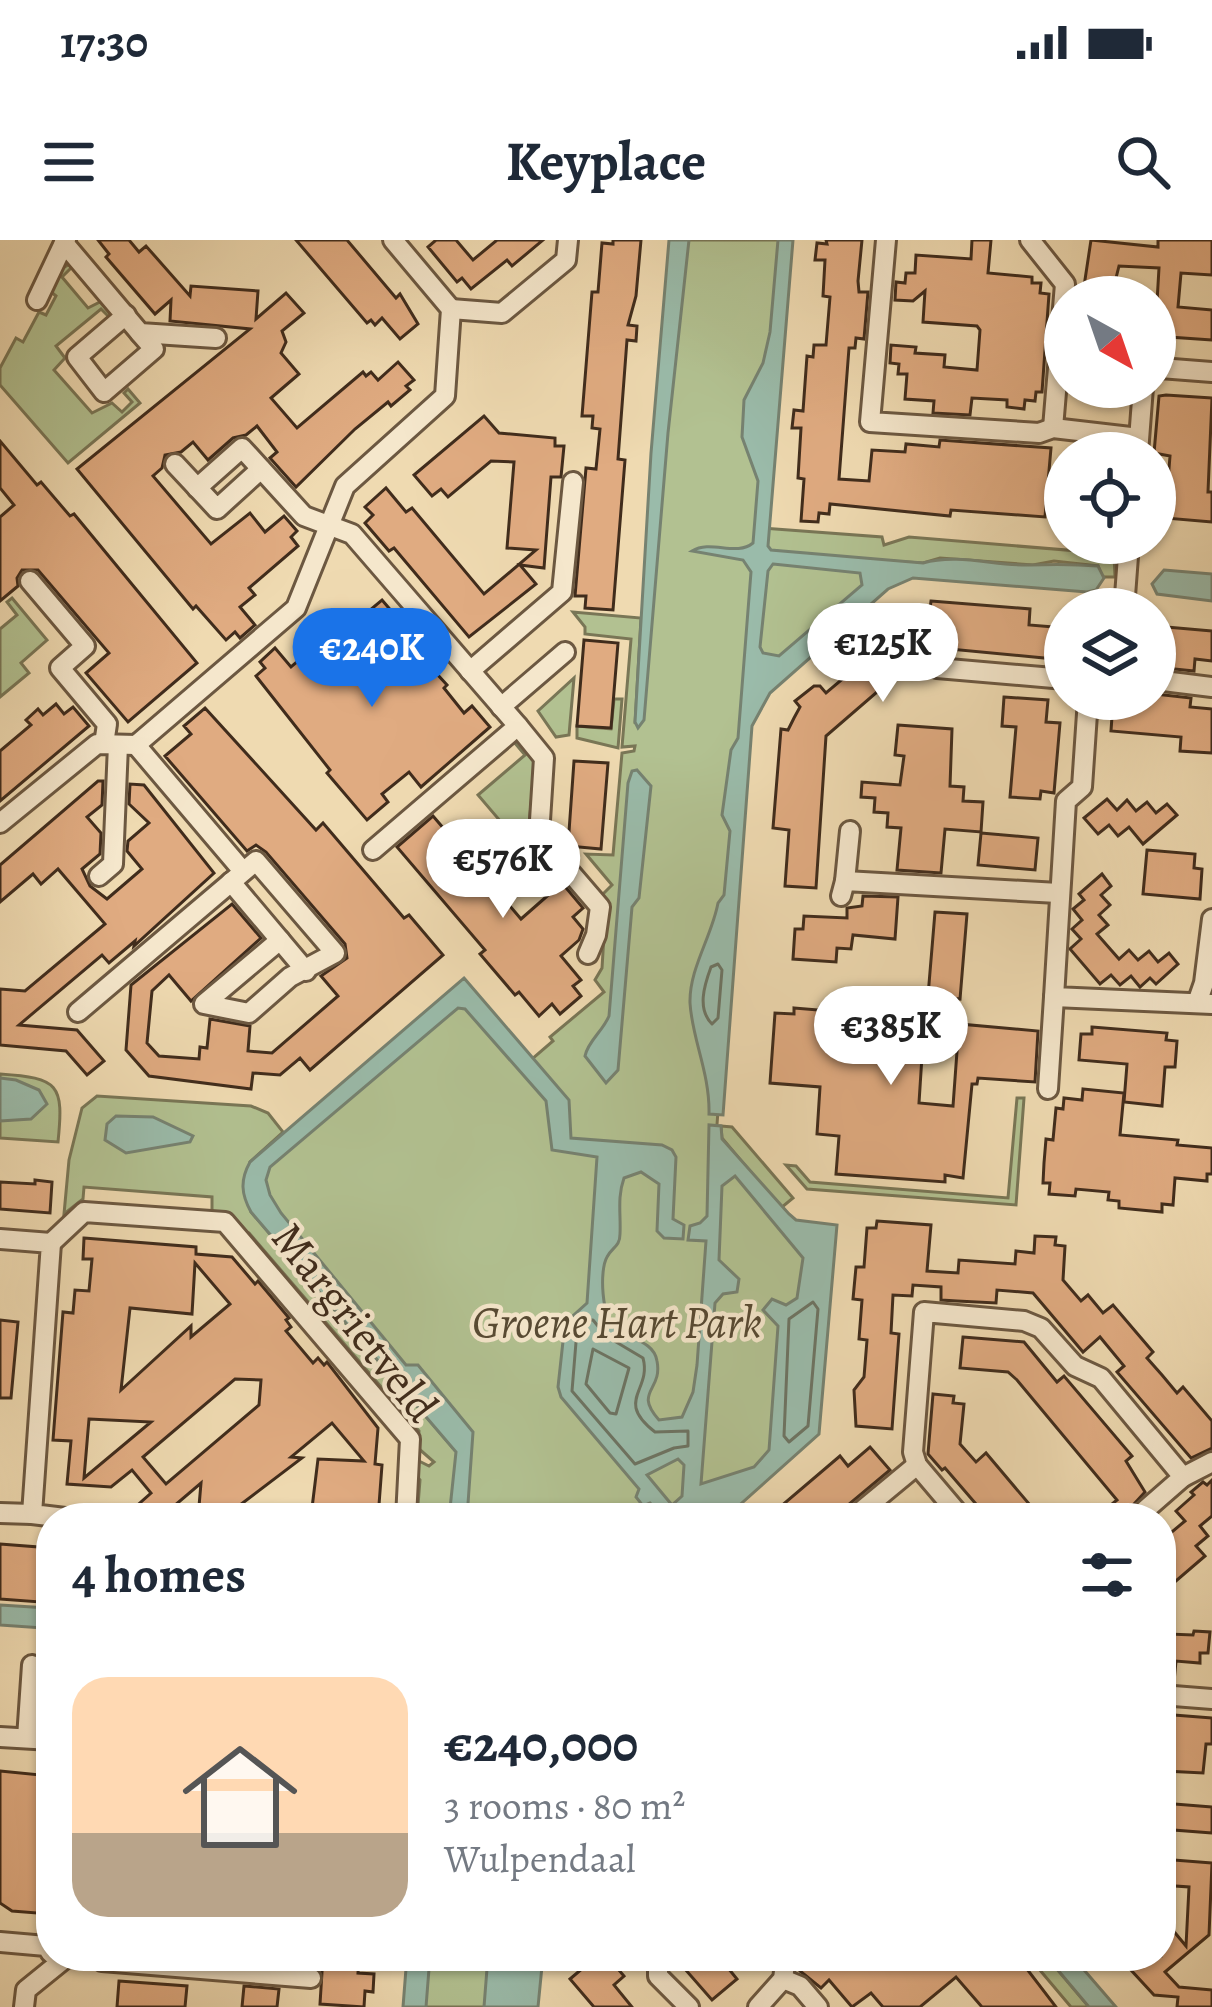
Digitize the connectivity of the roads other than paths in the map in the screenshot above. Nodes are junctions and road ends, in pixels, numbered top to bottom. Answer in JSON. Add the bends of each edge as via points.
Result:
{"nodes":[{"id":1,"x":393,"y":240,"type":"edge"},
{"id":2,"x":568,"y":240,"type":"edge"},
{"id":3,"x":886,"y":240,"type":"edge"},
{"id":4,"x":1030,"y":240,"type":"edge"},
{"id":5,"x":65,"y":242,"type":"edge"},
{"id":6,"x":37,"y":300,"type":"dead end"},
{"id":7,"x":451,"y":309,"type":"junction"},
{"id":8,"x":125,"y":315,"type":"junction"},
{"id":9,"x":140,"y":333,"type":"junction"},
{"id":10,"x":216,"y":338,"type":"dead end"},
{"id":11,"x":1176,"y":369,"type":"edge"},
{"id":12,"x":1212,"y":372,"type":"edge"},
{"id":13,"x":1053,"y":428,"type":"junction"},
{"id":14,"x":1072,"y":432,"type":"edge"},
{"id":15,"x":175,"y":464,"type":"dead end"},
{"id":16,"x":262,"y":469,"type":"junction"},
{"id":17,"x":573,"y":482,"type":"dead end"},
{"id":18,"x":197,"y":488,"type":"junction"},
{"id":19,"x":329,"y":524,"type":"junction"},
{"id":20,"x":30,"y":580,"type":"dead end"},
{"id":21,"x":565,"y":652,"type":"dead end"},
{"id":22,"x":937,"y":668,"type":"dead end"},
{"id":23,"x":470,"y":671,"type":"junction"},
{"id":24,"x":1044,"y":678,"type":"edge"},
{"id":25,"x":1176,"y":683,"type":"edge"},
{"id":26,"x":1212,"y":687,"type":"edge"},
{"id":27,"x":501,"y":707,"type":"junction"},
{"id":28,"x":1087,"y":720,"type":"edge"},
{"id":29,"x":518,"y":726,"type":"junction"},
{"id":30,"x":119,"y":745,"type":"junction"},
{"id":31,"x":0,"y":823,"type":"edge"},
{"id":32,"x":850,"y":831,"type":"dead end"},
{"id":33,"x":539,"y":836,"type":"junction"},
{"id":34,"x":373,"y":850,"type":"dead end"},
{"id":35,"x":509,"y":861,"type":"dead end"},
{"id":36,"x":100,"y":875,"type":"dead end"},
{"id":37,"x":236,"y":876,"type":"junction"},
{"id":38,"x":1058,"y":893,"type":"junction"},
{"id":39,"x":1212,"y":919,"type":"edge"},
{"id":40,"x":280,"y":940,"type":"junction"},
{"id":41,"x":588,"y":954,"type":"dead end"},
{"id":42,"x":306,"y":971,"type":"junction"},
{"id":43,"x":1054,"y":997,"type":"junction"},
{"id":44,"x":1204,"y":1003,"type":"edge"},
{"id":45,"x":78,"y":1012,"type":"dead end"},
{"id":46,"x":1048,"y":1089,"type":"dead end"},
{"id":47,"x":0,"y":1239,"type":"edge"},
{"id":48,"x":51,"y":1243,"type":"junction"},
{"id":49,"x":1212,"y":1462,"type":"edge"},
{"id":50,"x":917,"y":1465,"type":"junction"},
{"id":51,"x":1184,"y":1478,"type":"junction"},
{"id":52,"x":407,"y":1503,"type":"edge"},
{"id":53,"x":871,"y":1503,"type":"edge"},
{"id":54,"x":949,"y":1503,"type":"edge"},
{"id":55,"x":1154,"y":1503,"type":"edge"},
{"id":56,"x":0,"y":1513,"type":"edge"},
{"id":57,"x":32,"y":1514,"type":"junction"},
{"id":58,"x":36,"y":1514,"type":"edge"},
{"id":59,"x":32,"y":1665,"type":"dead end"},
{"id":60,"x":1176,"y":1696,"type":"edge"},
{"id":61,"x":1212,"y":1699,"type":"edge"},
{"id":62,"x":0,"y":1736,"type":"edge"},
{"id":63,"x":27,"y":1738,"type":"junction"},
{"id":64,"x":36,"y":1739,"type":"edge"},
{"id":65,"x":0,"y":1942,"type":"edge"},
{"id":66,"x":36,"y":1945,"type":"edge"},
{"id":67,"x":44,"y":1971,"type":"edge"},
{"id":68,"x":292,"y":1971,"type":"edge"},
{"id":69,"x":658,"y":1971,"type":"edge"},
{"id":70,"x":784,"y":1971,"type":"edge"},
{"id":71,"x":310,"y":1978,"type":"dead end"},
{"id":72,"x":783,"y":1979,"type":"junction"},
{"id":73,"x":24,"y":2007,"type":"edge"},
{"id":74,"x":688,"y":2007,"type":"edge"},
{"id":75,"x":758,"y":2007,"type":"edge"},
{"id":76,"x":818,"y":2007,"type":"edge"}],
"edges":[{"from":1,"to":7,"type":"street"},
{"from":2,"to":7,"type":"street","via":[[566,260],[502,314]]},
{"from":3,"to":13,"type":"street","via":[[870,422]]},
{"from":4,"to":13,"type":"street","via":[[1065,284]]},
{"from":5,"to":6,"type":"street"},
{"from":5,"to":8,"type":"street"},
{"from":7,"to":19,"type":"street","via":[[445,396],[345,486]]},
{"from":8,"to":9,"type":"street"},
{"from":8,"to":9,"type":"street","via":[[77,359],[103,392],[154,349]]},
{"from":9,"to":10,"type":"street"},
{"from":11,"to":12,"type":"street"},
{"from":13,"to":14,"type":"street"},
{"from":15,"to":18,"type":"street"},
{"from":16,"to":18,"type":"street","via":[[242,448]]},
{"from":16,"to":18,"type":"street","via":[[217,509]]},
{"from":16,"to":19,"type":"street","via":[[304,517]]},
{"from":17,"to":23,"type":"street","via":[[562,592]]},
{"from":19,"to":23,"type":"street","via":[[352,534]]},
{"from":19,"to":30,"type":"street","via":[[296,608]]},
{"from":20,"to":30,"type":"street","via":[[85,646],[60,668]]},
{"from":21,"to":27,"type":"street"},
{"from":22,"to":24,"type":"street"},
{"from":23,"to":27,"type":"street"},
{"from":25,"to":26,"type":"street"},
{"from":27,"to":29,"type":"street"},
{"from":28,"to":38,"type":"street","via":[[1082,787],[1066,801]]},
{"from":29,"to":33,"type":"street","via":[[544,758]]},
{"from":29,"to":34,"type":"street"},
{"from":30,"to":31,"type":"street","via":[[97,744]]},
{"from":30,"to":36,"type":"street","via":[[113,864]]},
{"from":30,"to":37,"type":"street"},
{"from":32,"to":38,"type":"street","via":[[843,889]]},
{"from":33,"to":35,"type":"street"},
{"from":33,"to":41,"type":"street","via":[[600,908]]},
{"from":37,"to":40,"type":"street"},
{"from":37,"to":42,"type":"street","via":[[256,860],[334,952]]},
{"from":37,"to":45,"type":"street"},
{"from":38,"to":43,"type":"street"},
{"from":39,"to":44,"type":"street"},
{"from":40,"to":42,"type":"street"},
{"from":40,"to":42,"type":"street","via":[[204,1004],[249,1013]]},
{"from":43,"to":44,"type":"street"},
{"from":43,"to":46,"type":"street"},
{"from":47,"to":48,"type":"street"},
{"from":48,"to":52,"type":"street","name":"Margrietveld","via":[[84,1212],[225,1222],[410,1439]]},
{"from":48,"to":57,"type":"street"},
{"from":49,"to":51,"type":"street"},
{"from":50,"to":51,"type":"street","via":[[924,1312],[1041,1328],[1075,1366],[1101,1378]]},
{"from":50,"to":53,"type":"street"},
{"from":50,"to":54,"type":"street"},
{"from":51,"to":55,"type":"street"},
{"from":56,"to":57,"type":"street"},
{"from":57,"to":58,"type":"street"},
{"from":59,"to":63,"type":"street"},
{"from":60,"to":61,"type":"street"},
{"from":62,"to":63,"type":"street"},
{"from":63,"to":64,"type":"street"},
{"from":65,"to":66,"type":"street"},
{"from":67,"to":73,"type":"street","via":[[26,1990]]},
{"from":68,"to":71,"type":"street"},
{"from":69,"to":74,"type":"street"},
{"from":70,"to":72,"type":"street"},
{"from":72,"to":75,"type":"street"},
{"from":72,"to":76,"type":"street"}]}
